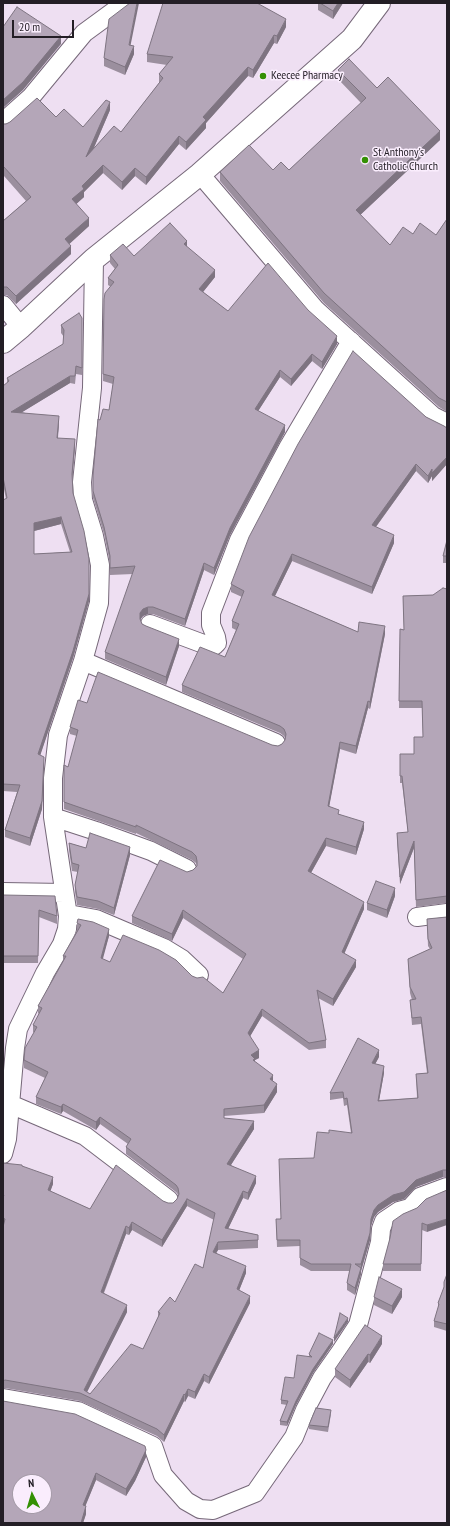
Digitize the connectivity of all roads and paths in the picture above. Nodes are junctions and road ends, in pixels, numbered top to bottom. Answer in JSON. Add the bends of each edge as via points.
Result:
{"nodes":[{"id":1,"x":125,"y":3,"type":"edge"},
{"id":2,"x":379,"y":3,"type":"edge"},
{"id":3,"x":3,"y":122,"type":"edge"},
{"id":4,"x":200,"y":174,"type":"junction"},
{"id":5,"x":94,"y":259,"type":"junction"},
{"id":6,"x":3,"y":305,"type":"edge"},
{"id":7,"x":21,"y":327,"type":"junction"},
{"id":8,"x":351,"y":341,"type":"junction"},
{"id":9,"x":3,"y":342,"type":"edge"},
{"id":10,"x":447,"y":423,"type":"edge"},
{"id":11,"x":150,"y":624,"type":"dead end"},
{"id":12,"x":83,"y":661,"type":"junction"},
{"id":13,"x":276,"y":743,"type":"dead end"},
{"id":14,"x":53,"y":817,"type":"junction"},
{"id":15,"x":187,"y":869,"type":"dead end"},
{"id":16,"x":3,"y":892,"type":"edge"},
{"id":17,"x":64,"y":893,"type":"junction"},
{"id":18,"x":447,"y":913,"type":"edge"},
{"id":19,"x":68,"y":916,"type":"junction"},
{"id":20,"x":417,"y":917,"type":"dead end"},
{"id":21,"x":199,"y":975,"type":"dead end"},
{"id":22,"x":10,"y":1104,"type":"junction"},
{"id":23,"x":3,"y":1154,"type":"edge"},
{"id":24,"x":447,"y":1186,"type":"edge"},
{"id":25,"x":169,"y":1200,"type":"dead end"},
{"id":26,"x":3,"y":1398,"type":"edge"}],
"edges":[{"from":1,"to":3,"type":"street","via":[[84,33],[31,97]]},
{"from":2,"to":4,"type":"street","via":[[352,39]]},
{"from":4,"to":5,"type":"street"},
{"from":4,"to":8,"type":"street","via":[[316,310]]},
{"from":5,"to":7,"type":"street"},
{"from":5,"to":12,"type":"street","via":[[92,388],[82,482],[83,500],[100,565],[99,603]]},
{"from":6,"to":7,"type":"street"},
{"from":7,"to":9,"type":"street"},
{"from":8,"to":10,"type":"street","via":[[433,416]]},
{"from":8,"to":11,"type":"street","via":[[289,446],[239,540],[210,613],[217,644],[209,646]]},
{"from":12,"to":13,"type":"street"},
{"from":12,"to":14,"type":"street","via":[[58,735],[53,778]]},
{"from":14,"to":15,"type":"street","via":[[151,851]]},
{"from":14,"to":17,"type":"street"},
{"from":16,"to":17,"type":"street"},
{"from":17,"to":19,"type":"street"},
{"from":18,"to":20,"type":"street"},
{"from":19,"to":21,"type":"street","via":[[96,919],[164,948],[182,959]]},
{"from":19,"to":22,"type":"street","via":[[62,944],[41,980],[18,1029]]},
{"from":22,"to":23,"type":"street"},
{"from":22,"to":25,"type":"street","via":[[85,1136]]},
{"from":24,"to":26,"type":"street","via":[[420,1197],[410,1208],[399,1211],[384,1221],[358,1324],[322,1378],[294,1437],[255,1493],[213,1510],[200,1509],[186,1501],[163,1475],[153,1446],[78,1411]]}]}
